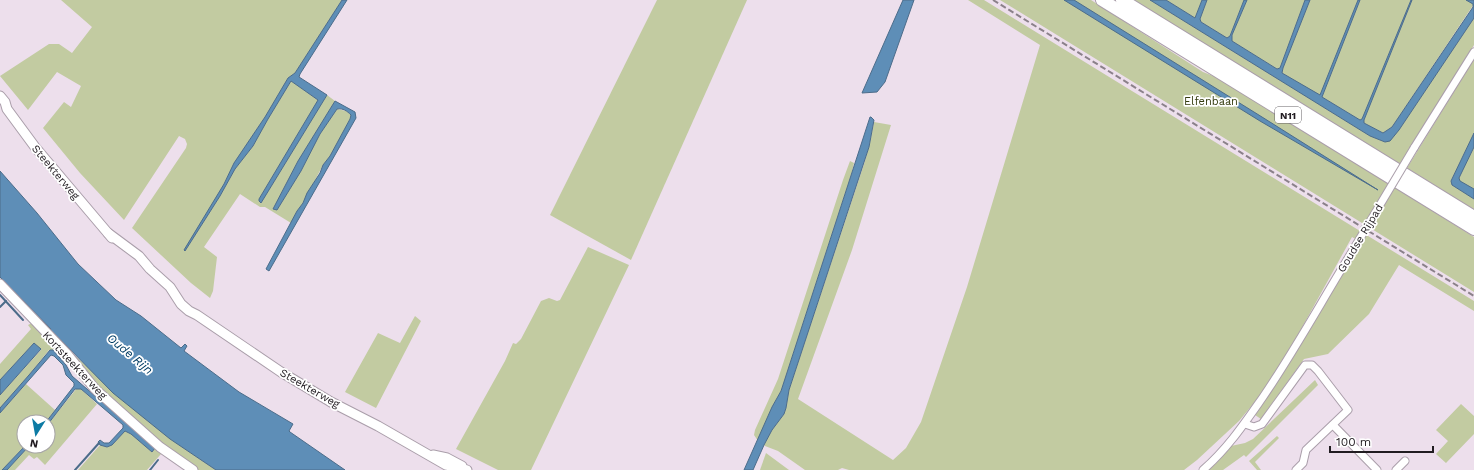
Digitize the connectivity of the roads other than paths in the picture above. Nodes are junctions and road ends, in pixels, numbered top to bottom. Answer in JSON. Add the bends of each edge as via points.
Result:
{"nodes":[{"id":1,"x":1102,"y":0,"type":"edge"},
{"id":2,"x":1122,"y":0,"type":"edge"},
{"id":3,"x":1474,"y":52,"type":"edge"},
{"id":4,"x":0,"y":96,"type":"edge"},
{"id":5,"x":3,"y":106,"type":"edge"},
{"id":6,"x":1474,"y":217,"type":"edge"},
{"id":7,"x":1474,"y":229,"type":"edge"},
{"id":8,"x":0,"y":284,"type":"edge"},
{"id":9,"x":1245,"y":424,"type":"junction"},
{"id":10,"x":1333,"y":425,"type":"junction"},
{"id":11,"x":1405,"y":461,"type":"dead end"},
{"id":12,"x":193,"y":470,"type":"edge"},
{"id":13,"x":467,"y":470,"type":"edge"},
{"id":14,"x":1203,"y":470,"type":"edge"},
{"id":15,"x":1296,"y":470,"type":"edge"},
{"id":16,"x":1377,"y":470,"type":"edge"},
{"id":17,"x":1396,"y":470,"type":"edge"}],
"edges":[{"from":1,"to":7,"type":"highway","number":"N11"},
{"from":2,"to":6,"type":"highway","number":"N11"},
{"from":3,"to":9,"type":"street","name":"Goudse Rijpad","bridge":true,"via":[[1280,373]]},
{"from":4,"to":5,"type":"main road","name":"Steekterweg","via":[[5,102]]},
{"from":5,"to":13,"type":"main road","name":"Steekterweg","via":[[108,233],[138,256],[170,287],[189,311],[331,402],[446,465]]},
{"from":8,"to":12,"type":"main road","name":"Kortsteekterweg","via":[[67,354],[95,389],[160,447]]},
{"from":9,"to":10,"type":"street","via":[[1254,427],[1262,424],[1305,365],[1312,364],[1348,410]]},
{"from":9,"to":14,"type":"street","name":"Goudse Rijpad","via":[[1221,454]]},
{"from":10,"to":15,"type":"street","via":[[1306,450],[1303,463]]},
{"from":10,"to":16,"type":"street"},
{"from":11,"to":17,"type":"street"}]}
